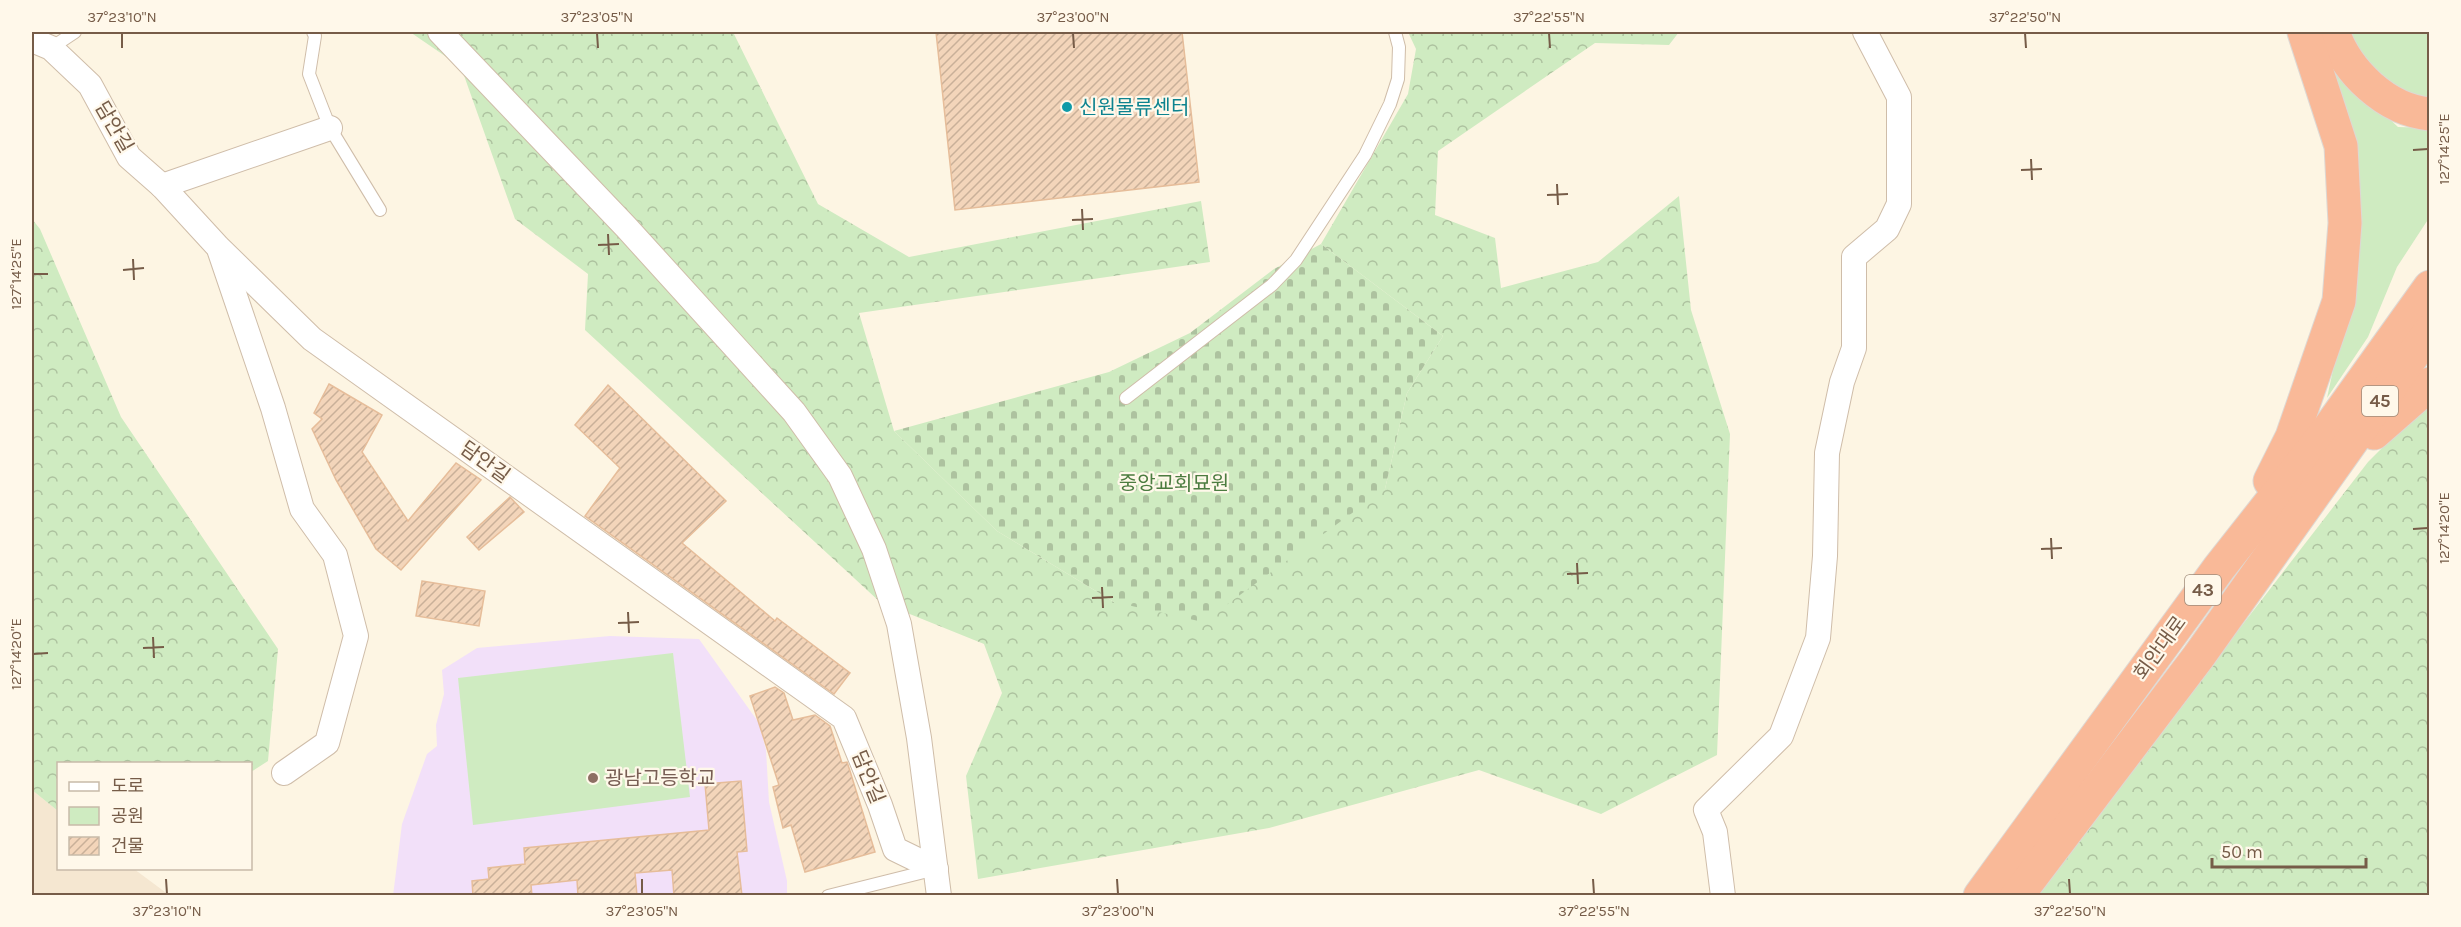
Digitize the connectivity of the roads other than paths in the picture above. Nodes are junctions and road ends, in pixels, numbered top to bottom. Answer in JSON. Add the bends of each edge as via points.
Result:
{"nodes":[{"id":1,"x":75,"y":32,"type":"edge"},
{"id":2,"x":313,"y":32,"type":"edge"},
{"id":3,"x":440,"y":32,"type":"edge"},
{"id":4,"x":1395,"y":32,"type":"edge"},
{"id":5,"x":1865,"y":32,"type":"edge"},
{"id":6,"x":2304,"y":32,"type":"edge"},
{"id":7,"x":2333,"y":32,"type":"edge"},
{"id":8,"x":41,"y":44,"type":"edge"},
{"id":9,"x":2430,"y":114,"type":"edge"},
{"id":10,"x":330,"y":128,"type":"junction"},
{"id":11,"x":162,"y":186,"type":"junction"},
{"id":12,"x":380,"y":210,"type":"dead end"},
{"id":13,"x":218,"y":247,"type":"junction"},
{"id":14,"x":2430,"y":287,"type":"edge"},
{"id":15,"x":2430,"y":331,"type":"edge"},
{"id":16,"x":2430,"y":384,"type":"edge"},
{"id":17,"x":1126,"y":398,"type":"dead end"},
{"id":18,"x":2331,"y":472,"type":"junction"},
{"id":19,"x":2240,"y":542,"type":"junction"},
{"id":20,"x":284,"y":773,"type":"dead end"},
{"id":21,"x":936,"y":869,"type":"junction"},
{"id":22,"x":828,"y":896,"type":"edge"},
{"id":23,"x":939,"y":896,"type":"edge"},
{"id":24,"x":1723,"y":896,"type":"edge"},
{"id":25,"x":1980,"y":896,"type":"edge"},
{"id":26,"x":2017,"y":896,"type":"edge"}],
"edges":[{"from":1,"to":8,"type":"lane"},
{"from":2,"to":10,"type":"lane","via":[[309,74]]},
{"from":3,"to":21,"type":"street","via":[[626,227],[794,412],[840,476],[874,549],[899,624]]},
{"from":4,"to":17,"type":"lane","via":[[1399,47],[1398,79],[1390,104],[1365,155],[1296,260],[1272,285]]},
{"from":5,"to":24,"type":"street","via":[[1899,97],[1899,204],[1887,229],[1854,257],[1854,348],[1842,382],[1827,453],[1825,556],[1818,638],[1781,736],[1706,810],[1715,832]]},
{"from":6,"to":19,"type":"highway","via":[[2341,146],[2345,223],[2339,301],[2292,437]]},
{"from":7,"to":9,"type":"highway","via":[[2338,46],[2370,88],[2411,112]]},
{"from":8,"to":11,"type":"street","name":"담안길","via":[[90,85],[129,157]]},
{"from":10,"to":11,"type":"street"},
{"from":10,"to":12,"type":"lane"},
{"from":11,"to":13,"type":"street","name":"담안길"},
{"from":13,"to":20,"type":"street","via":[[273,408],[302,509],[334,555],[356,636],[327,743]]},
{"from":13,"to":21,"type":"street","name":"담안길","via":[[312,339],[844,718],[895,849]]},
{"from":14,"to":19,"type":"highway","name":"회안대로","number":"43","via":[[2324,435]]},
{"from":15,"to":18,"type":"highway","name":"회안대로","number":"45"},
{"from":16,"to":18,"type":"highway"},
{"from":18,"to":26,"type":"highway","name":"회안대로","number":"43","via":[[2199,656]]},
{"from":19,"to":25,"type":"highway","name":"회안대로","number":"43"},
{"from":21,"to":22,"type":"lane"},
{"from":21,"to":23,"type":"street"}]}
